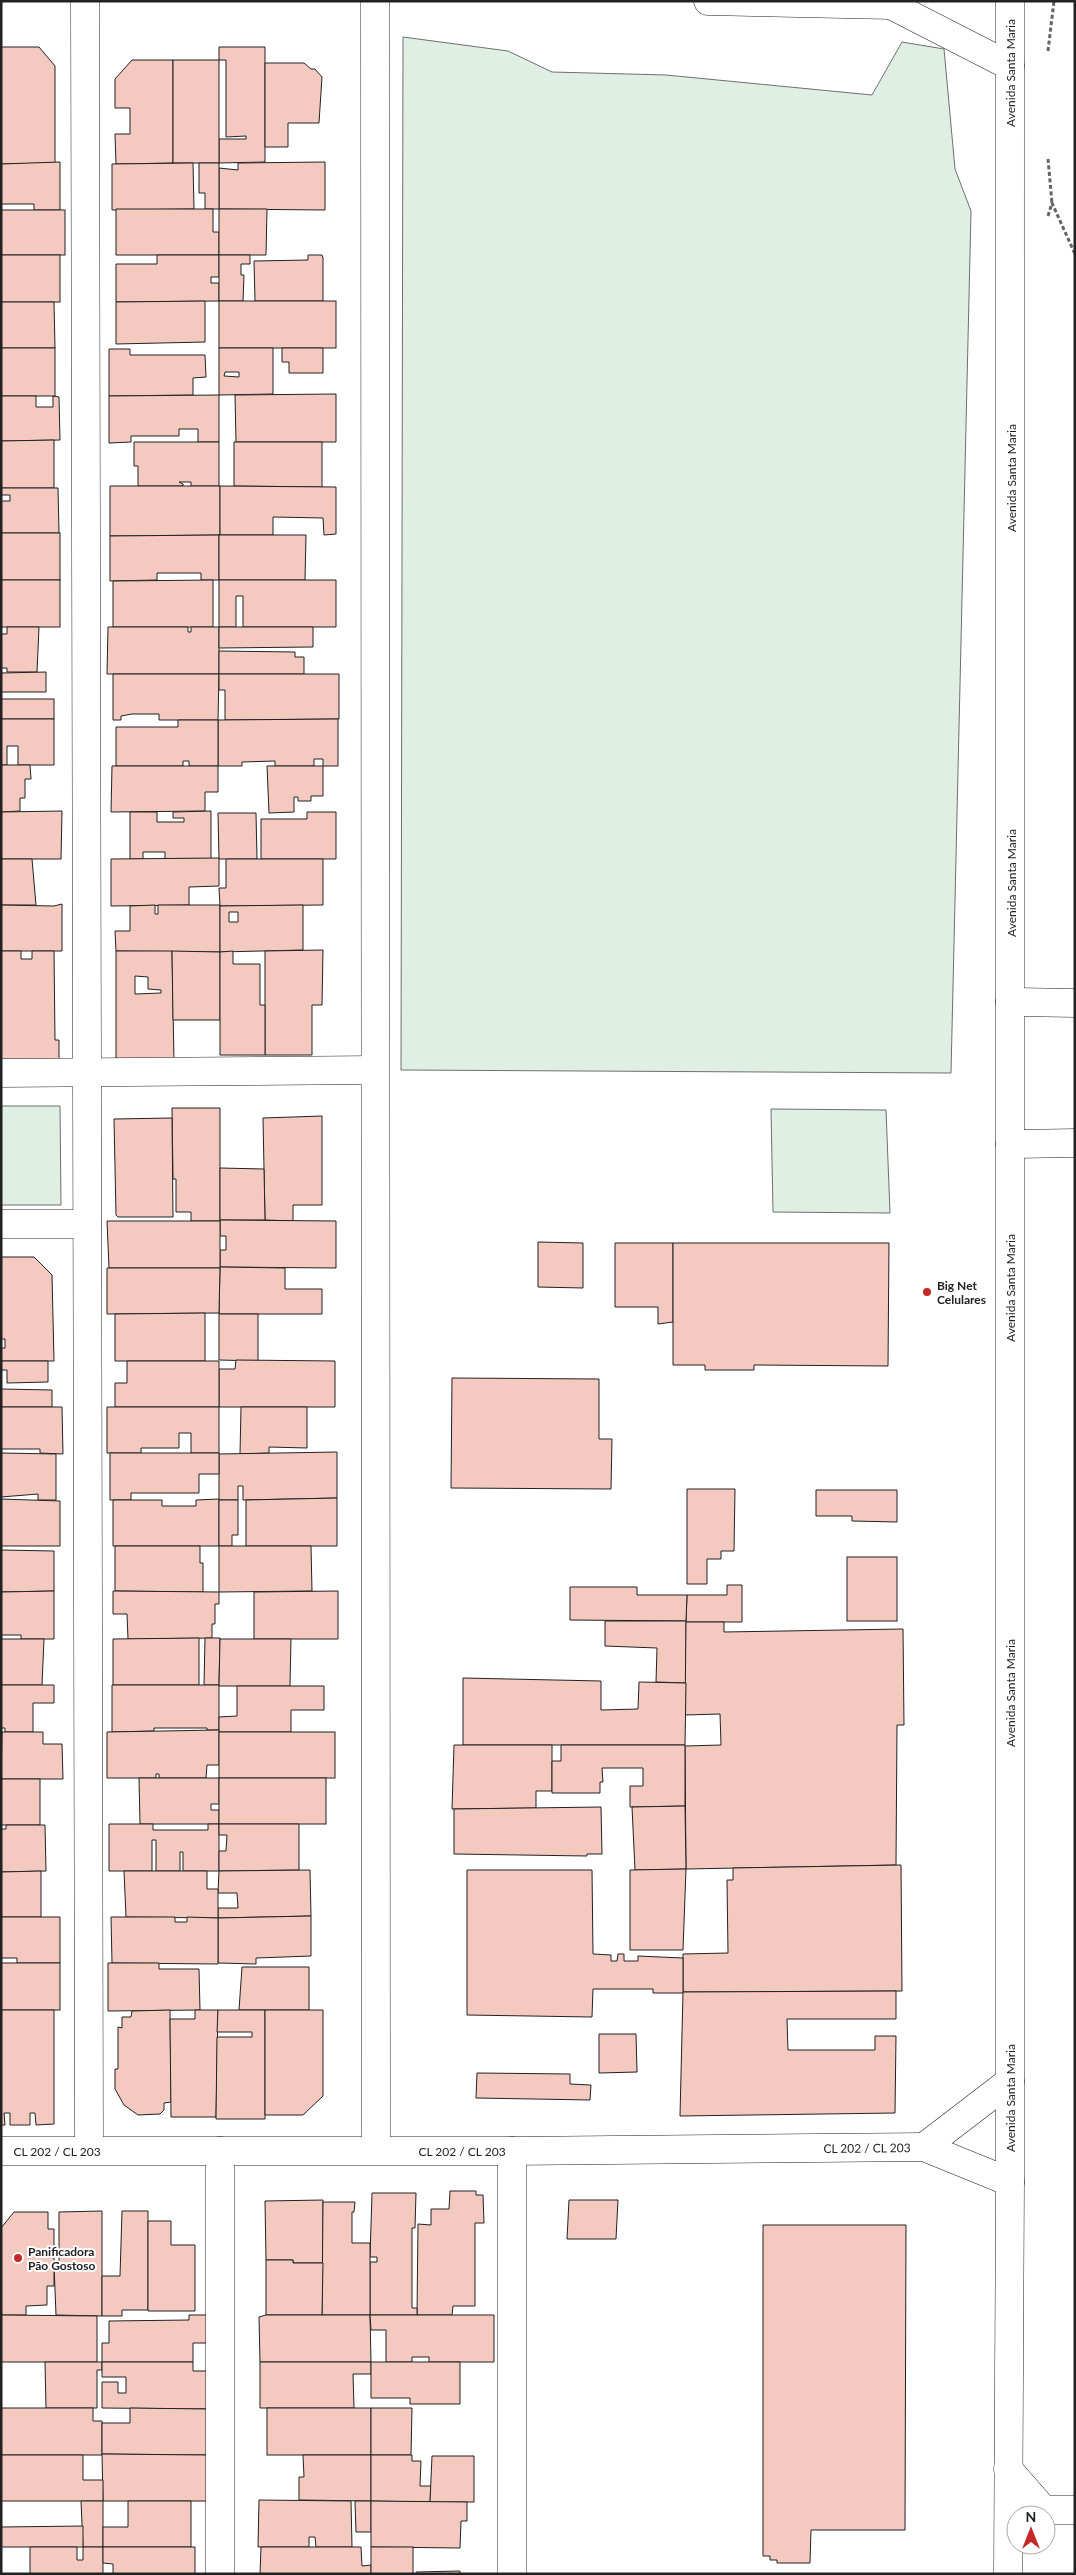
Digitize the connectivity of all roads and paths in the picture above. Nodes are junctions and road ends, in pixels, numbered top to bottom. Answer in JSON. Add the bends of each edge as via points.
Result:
{"nodes":[{"id":1,"x":85,"y":1,"type":"edge"},
{"id":2,"x":375,"y":1,"type":"edge"},
{"id":3,"x":708,"y":1,"type":"edge"},
{"id":4,"x":1010,"y":1,"type":"edge"},
{"id":5,"x":896,"y":3,"type":"edge"},
{"id":6,"x":1010,"y":66,"type":"junction"},
{"id":7,"x":1010,"y":1002,"type":"junction"},
{"id":8,"x":1075,"y":1003,"type":"edge"},
{"id":9,"x":375,"y":1070,"type":"junction"},
{"id":10,"x":1,"y":1073,"type":"edge"},
{"id":11,"x":87,"y":1074,"type":"junction"},
{"id":12,"x":1075,"y":1143,"type":"edge"},
{"id":13,"x":1010,"y":1144,"type":"junction"},
{"id":14,"x":1,"y":1224,"type":"edge"},
{"id":15,"x":87,"y":1224,"type":"junction"},
{"id":16,"x":1010,"y":2081,"type":"junction"},
{"id":17,"x":924,"y":2147,"type":"junction"},
{"id":18,"x":89,"y":2150,"type":"junction"},
{"id":19,"x":376,"y":2150,"type":"junction"},
{"id":20,"x":1,"y":2151,"type":"edge"},
{"id":21,"x":220,"y":2151,"type":"junction"},
{"id":22,"x":512,"y":2151,"type":"junction"},
{"id":23,"x":1010,"y":2182,"type":"junction"},
{"id":24,"x":1008,"y":2469,"type":"junction"},
{"id":25,"x":1075,"y":2510,"type":"edge"},
{"id":26,"x":220,"y":2574,"type":"edge"},
{"id":27,"x":512,"y":2574,"type":"edge"},
{"id":28,"x":1008,"y":2574,"type":"edge"}],
"edges":[{"from":1,"to":11,"type":"street"},
{"from":2,"to":9,"type":"street"},
{"from":3,"to":5,"type":"street"},
{"from":4,"to":6,"type":"street","name":"Avenida Santa Maria"},
{"from":5,"to":6,"type":"street"},
{"from":6,"to":7,"type":"street","name":"Avenida Santa Maria"},
{"from":7,"to":8,"type":"street"},
{"from":7,"to":13,"type":"street","name":"Avenida Santa Maria"},
{"from":9,"to":11,"type":"street"},
{"from":9,"to":19,"type":"street"},
{"from":10,"to":11,"type":"street"},
{"from":11,"to":15,"type":"street"},
{"from":12,"to":13,"type":"street"},
{"from":13,"to":16,"type":"street","name":"Avenida Santa Maria"},
{"from":14,"to":15,"type":"street"},
{"from":15,"to":18,"type":"street"},
{"from":16,"to":17,"type":"street"},
{"from":16,"to":23,"type":"street","name":"Avenida Santa Maria"},
{"from":17,"to":22,"type":"street","name":"CL 202 / CL 203"},
{"from":17,"to":23,"type":"street"},
{"from":18,"to":20,"type":"street","name":"CL 202 / CL 203"},
{"from":18,"to":21,"type":"street","name":"CL 202 / CL 203"},
{"from":19,"to":21,"type":"street","name":"CL 202 / CL 203"},
{"from":19,"to":22,"type":"street","name":"CL 202 / CL 203"},
{"from":21,"to":26,"type":"street"},
{"from":22,"to":27,"type":"street"},
{"from":23,"to":24,"type":"street","name":"Avenida Santa Maria"},
{"from":24,"to":25,"type":"street","via":[[1044,2510]]},
{"from":24,"to":28,"type":"street","name":"Avenida Santa Maria"}]}
